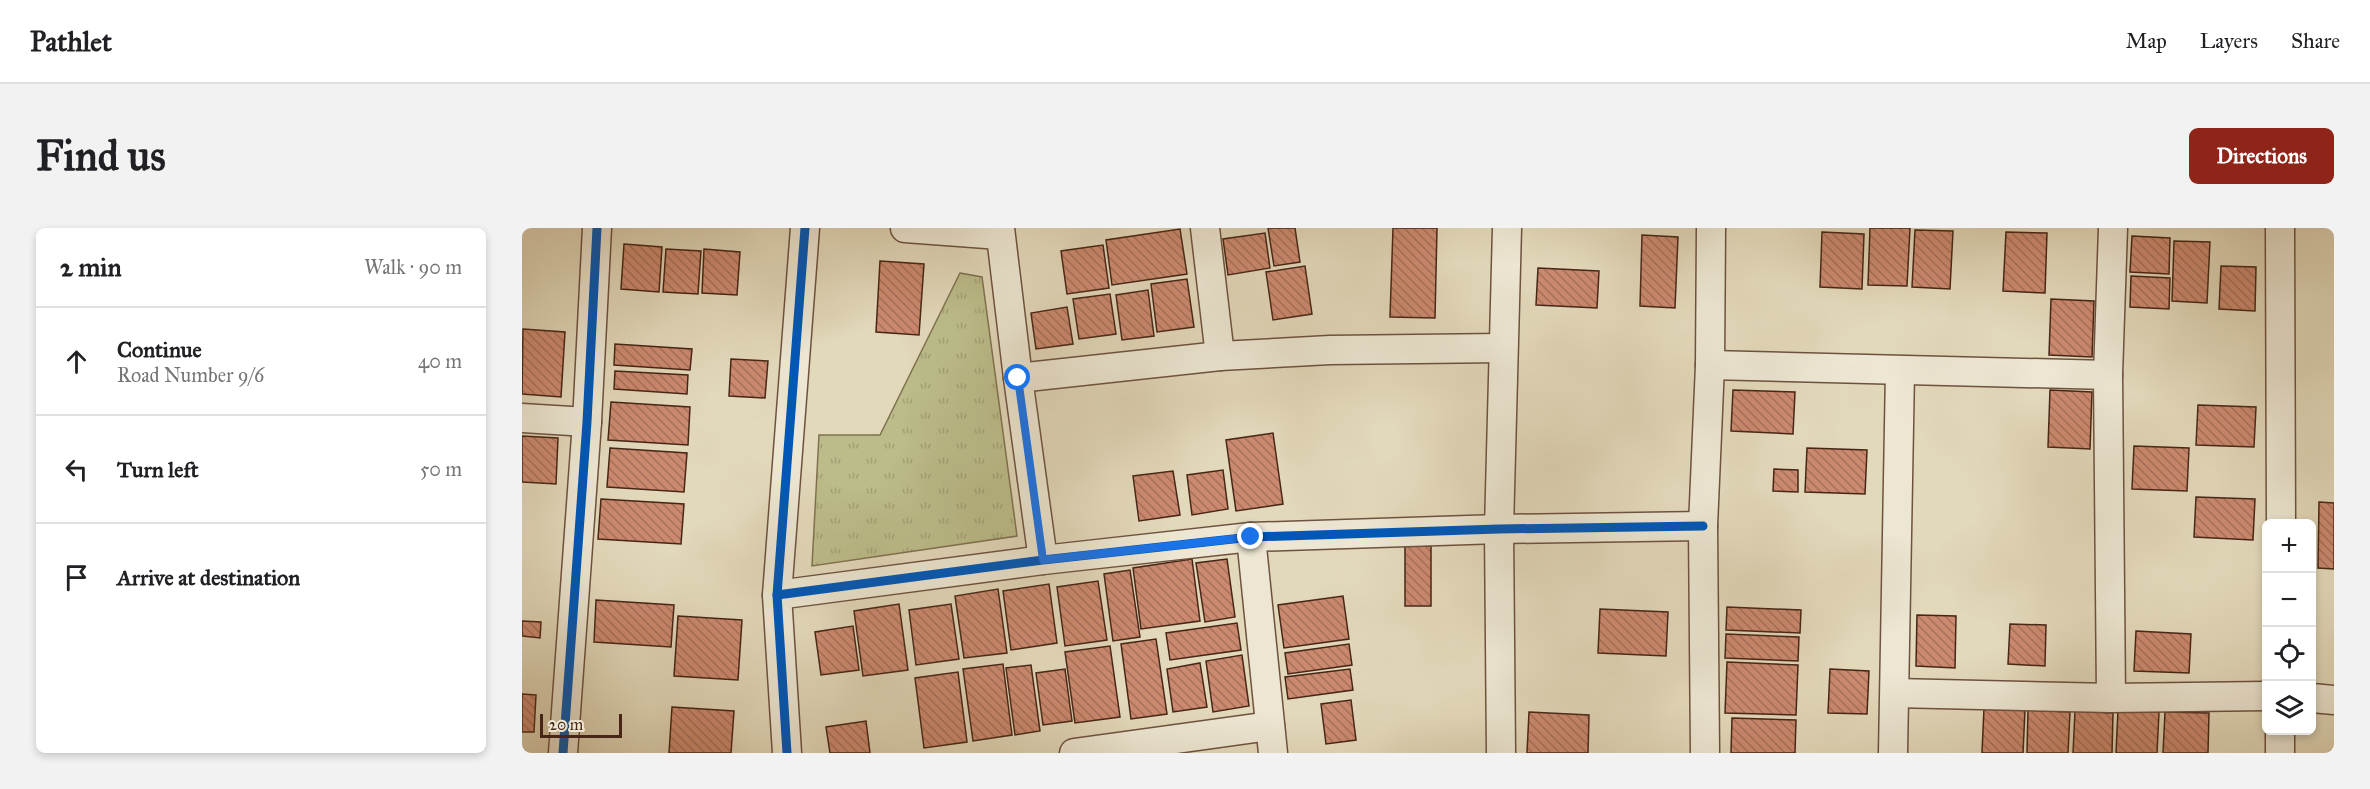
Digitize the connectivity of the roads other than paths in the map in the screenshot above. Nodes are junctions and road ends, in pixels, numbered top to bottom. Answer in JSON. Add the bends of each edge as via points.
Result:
{"nodes":[{"id":1,"x":597,"y":228,"type":"edge"},
{"id":2,"x":805,"y":228,"type":"edge"},
{"id":3,"x":905,"y":228,"type":"edge"},
{"id":4,"x":1205,"y":228,"type":"edge"},
{"id":5,"x":1507,"y":228,"type":"edge"},
{"id":6,"x":1711,"y":228,"type":"edge"},
{"id":7,"x":2114,"y":228,"type":"edge"},
{"id":8,"x":2280,"y":228,"type":"edge"},
{"id":9,"x":1000,"y":231,"type":"edge"},
{"id":10,"x":1503,"y":348,"type":"junction"},
{"id":11,"x":1220,"y":356,"type":"junction"},
{"id":12,"x":1710,"y":365,"type":"junction"},
{"id":13,"x":1900,"y":371,"type":"junction"},
{"id":14,"x":2108,"y":375,"type":"junction"},
{"id":15,"x":1018,"y":378,"type":"junction"},
{"id":16,"x":522,"y":418,"type":"edge"},
{"id":17,"x":588,"y":422,"type":"junction"},
{"id":18,"x":2281,"y":519,"type":"edge"},
{"id":19,"x":1704,"y":526,"type":"junction"},
{"id":20,"x":1499,"y":529,"type":"junction"},
{"id":21,"x":1251,"y":537,"type":"junction"},
{"id":22,"x":1043,"y":560,"type":"junction"},
{"id":23,"x":777,"y":595,"type":"junction"},
{"id":24,"x":1894,"y":693,"type":"junction"},
{"id":25,"x":2262,"y":696,"type":"edge"},
{"id":26,"x":2111,"y":698,"type":"junction"},
{"id":27,"x":2316,"y":698,"type":"edge"},
{"id":28,"x":2334,"y":700,"type":"edge"},
{"id":29,"x":2280,"y":735,"type":"edge"},
{"id":30,"x":1272,"y":740,"type":"edge"},
{"id":31,"x":563,"y":753,"type":"edge"},
{"id":32,"x":787,"y":753,"type":"edge"},
{"id":33,"x":1074,"y":753,"type":"edge"},
{"id":34,"x":1501,"y":753,"type":"edge"},
{"id":35,"x":1705,"y":753,"type":"edge"},
{"id":36,"x":1893,"y":753,"type":"edge"},
{"id":37,"x":2280,"y":753,"type":"edge"}],
"edges":[{"from":1,"to":17,"type":"street"},
{"from":2,"to":23,"type":"street"},
{"from":3,"to":9,"type":"street"},
{"from":4,"to":11,"type":"street"},
{"from":5,"to":10,"type":"street"},
{"from":6,"to":12,"type":"street"},
{"from":7,"to":14,"type":"street"},
{"from":8,"to":18,"type":"street"},
{"from":9,"to":15,"type":"street"},
{"from":10,"to":11,"type":"street"},
{"from":10,"to":20,"type":"street"},
{"from":11,"to":15,"type":"street"},
{"from":12,"to":13,"type":"street"},
{"from":12,"to":19,"type":"street"},
{"from":13,"to":14,"type":"street"},
{"from":13,"to":24,"type":"street"},
{"from":14,"to":26,"type":"street"},
{"from":15,"to":22,"type":"street"},
{"from":16,"to":17,"type":"street"},
{"from":17,"to":31,"type":"street"},
{"from":19,"to":20,"type":"street"},
{"from":19,"to":35,"type":"street"},
{"from":20,"to":21,"type":"street"},
{"from":20,"to":34,"type":"street"},
{"from":21,"to":22,"type":"street"},
{"from":21,"to":30,"type":"street"},
{"from":22,"to":23,"type":"street"},
{"from":23,"to":32,"type":"street"},
{"from":24,"to":26,"type":"street"},
{"from":24,"to":36,"type":"street"},
{"from":25,"to":26,"type":"street"},
{"from":27,"to":28,"type":"street"},
{"from":29,"to":37,"type":"street"},
{"from":30,"to":33,"type":"street"}]}
